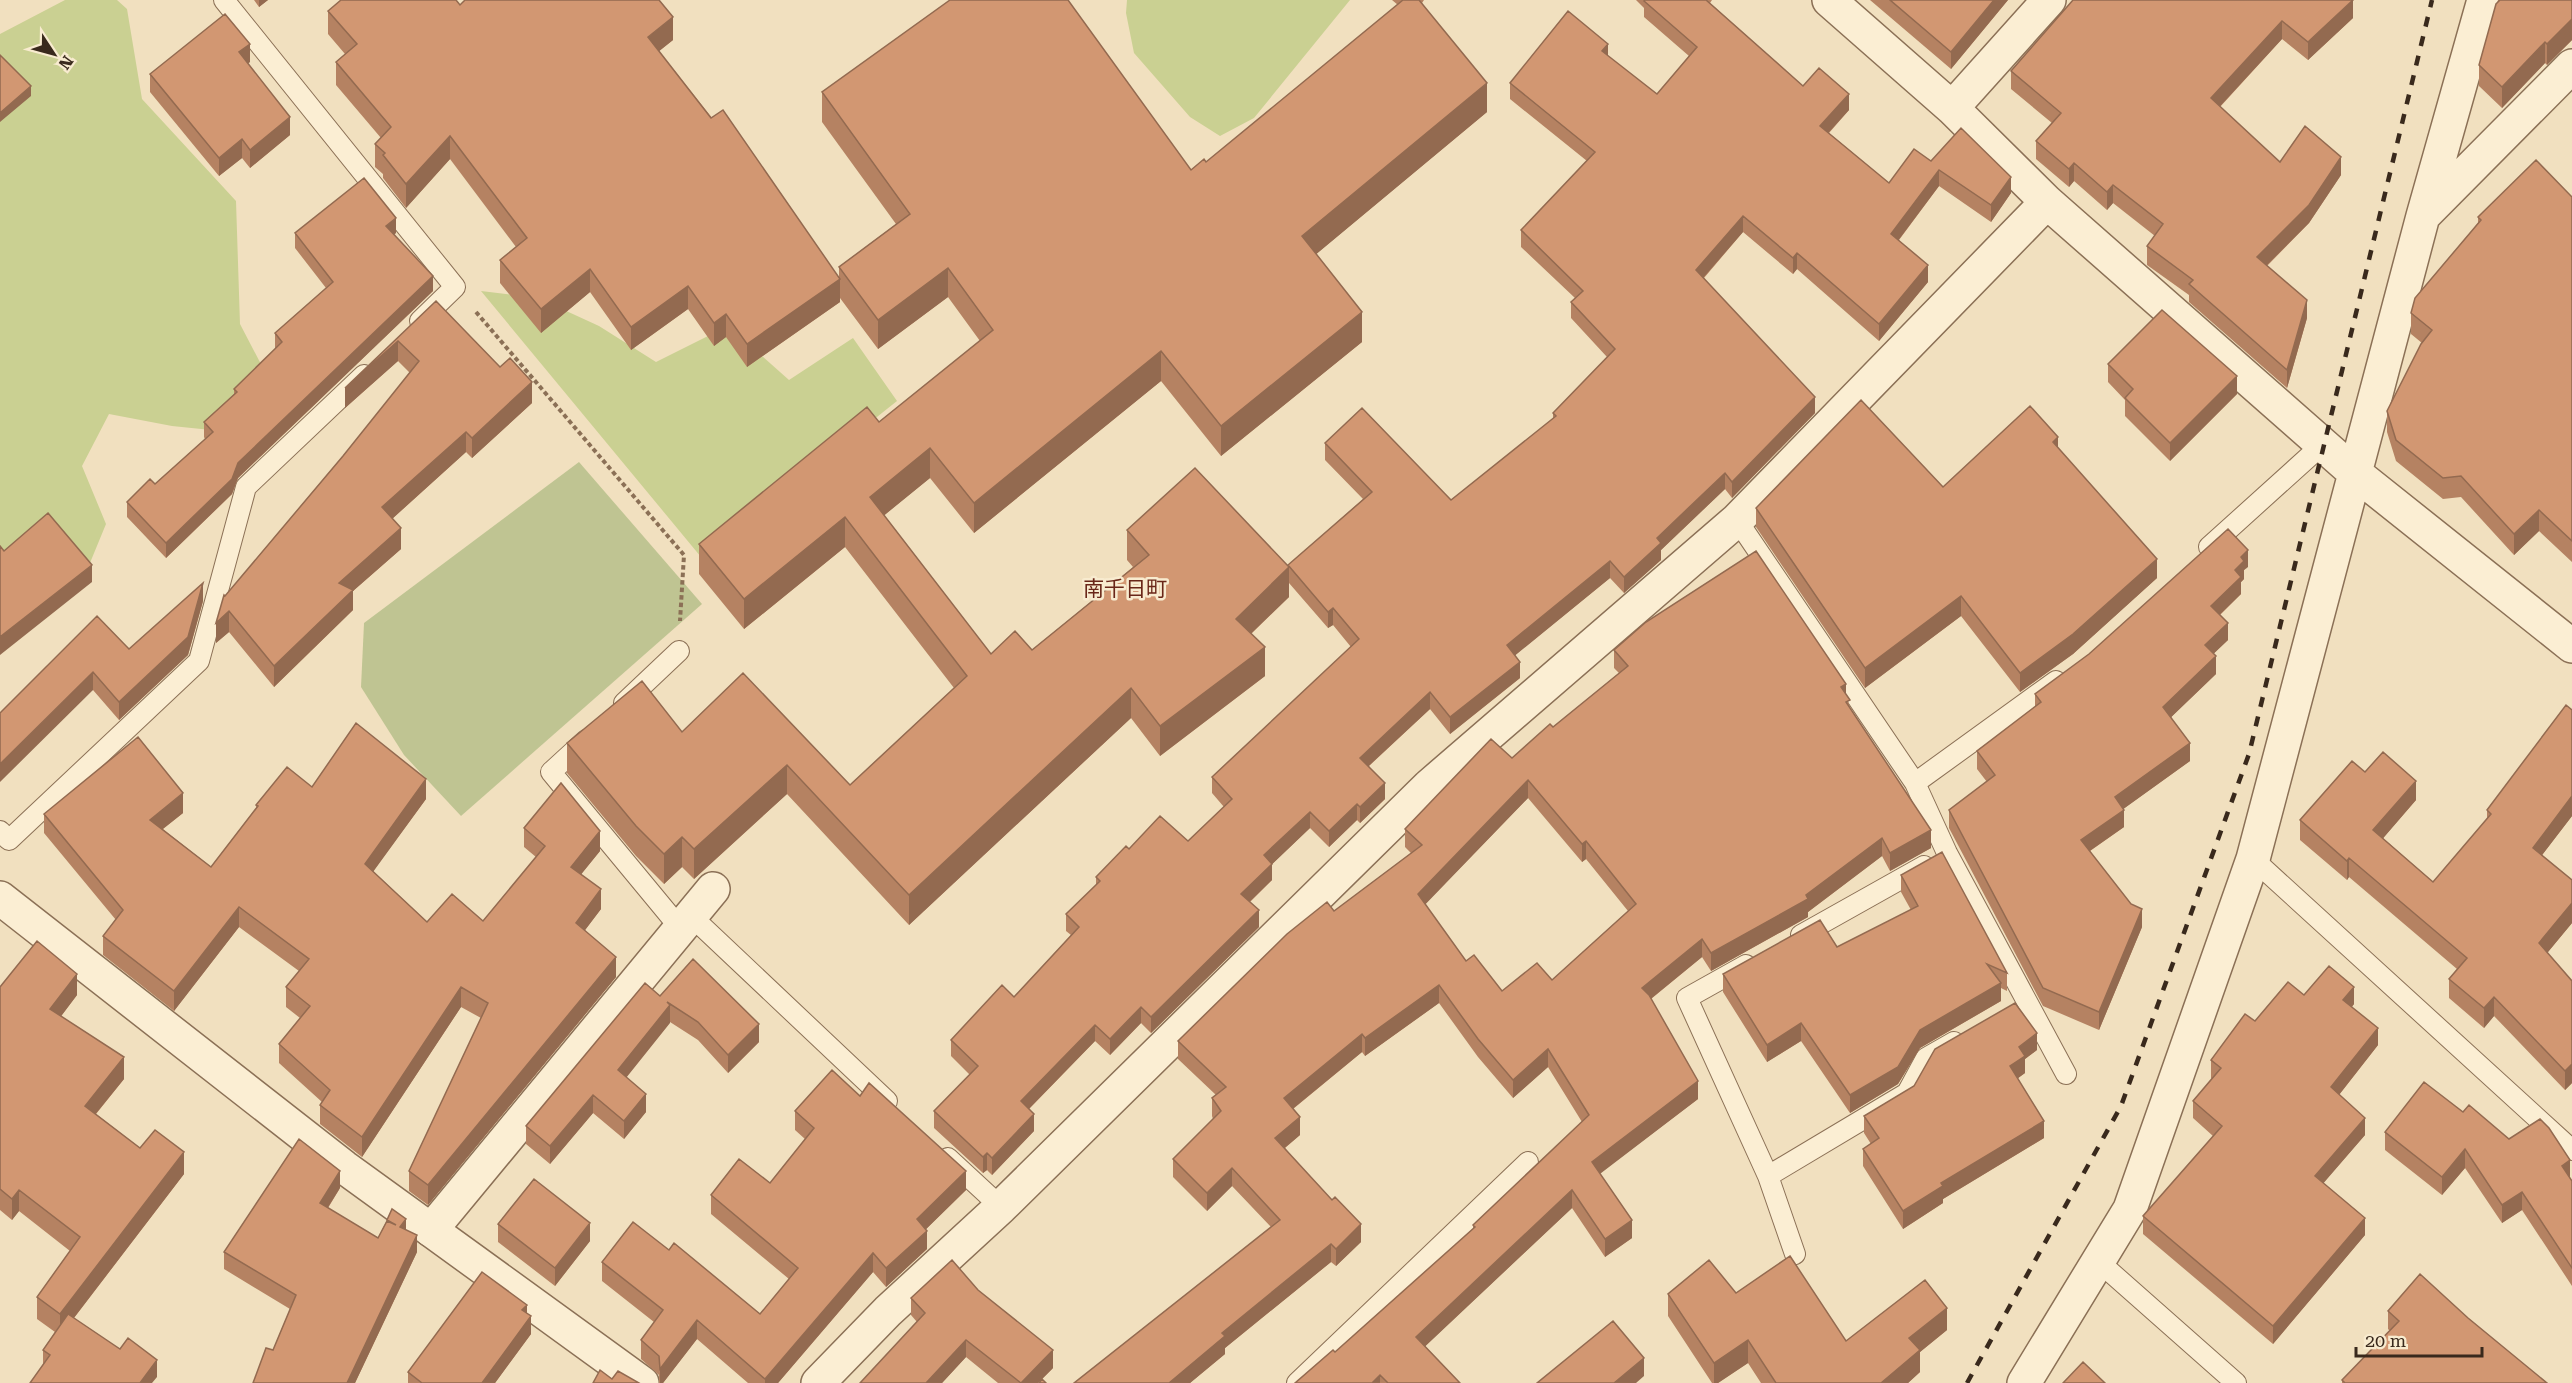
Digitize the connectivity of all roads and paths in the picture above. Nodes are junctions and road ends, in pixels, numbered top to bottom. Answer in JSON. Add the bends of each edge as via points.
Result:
{"nodes":[{"id":1,"x":224,"y":0,"type":"edge"},
{"id":2,"x":1829,"y":0,"type":"edge"},
{"id":3,"x":2049,"y":0,"type":"edge"},
{"id":4,"x":2484,"y":0,"type":"edge"},
{"id":5,"x":2572,"y":66,"type":"edge"},
{"id":6,"x":1952,"y":108,"type":"junction"},
{"id":7,"x":2047,"y":202,"type":"junction"},
{"id":8,"x":2423,"y":216,"type":"junction"},
{"id":9,"x":455,"y":287,"type":"junction"},
{"id":10,"x":405,"y":335,"type":"edge"},
{"id":11,"x":380,"y":359,"type":"edge"},
{"id":12,"x":2323,"y":444,"type":"junction"},
{"id":13,"x":2355,"y":473,"type":"junction"},
{"id":14,"x":1737,"y":520,"type":"junction"},
{"id":15,"x":2193,"y":561,"type":"edge"},
{"id":16,"x":2570,"y":640,"type":"edge"},
{"id":17,"x":679,"y":651,"type":"joint"},
{"id":18,"x":2072,"y":669,"type":"edge"},
{"id":19,"x":1915,"y":783,"type":"junction"},
{"id":20,"x":0,"y":831,"type":"edge"},
{"id":21,"x":1947,"y":853,"type":"junction"},
{"id":22,"x":2253,"y":859,"type":"junction"},
{"id":23,"x":713,"y":889,"type":"dead end"},
{"id":24,"x":0,"y":898,"type":"edge"},
{"id":25,"x":685,"y":922,"type":"junction"},
{"id":26,"x":1781,"y":946,"type":"edge"},
{"id":27,"x":1760,"y":957,"type":"edge"},
{"id":28,"x":2026,"y":1000,"type":"junction"},
{"id":29,"x":2006,"y":1011,"type":"edge"},
{"id":30,"x":1966,"y":1035,"type":"edge"},
{"id":31,"x":2066,"y":1074,"type":"dead end"},
{"id":32,"x":897,"y":1110,"type":"edge"},
{"id":33,"x":932,"y":1142,"type":"edge"},
{"id":34,"x":2572,"y":1150,"type":"edge"},
{"id":35,"x":1528,"y":1162,"type":"dead end"},
{"id":36,"x":1768,"y":1176,"type":"junction"},
{"id":37,"x":1001,"y":1207,"type":"junction"},
{"id":38,"x":431,"y":1230,"type":"junction"},
{"id":39,"x":1795,"y":1254,"type":"dead end"},
{"id":40,"x":2098,"y":1261,"type":"junction"},
{"id":41,"x":642,"y":1383,"type":"edge"},
{"id":42,"x":818,"y":1383,"type":"edge"},
{"id":43,"x":1297,"y":1383,"type":"edge"},
{"id":44,"x":2024,"y":1383,"type":"edge"},
{"id":45,"x":2236,"y":1383,"type":"edge"}],
"edges":[{"from":1,"to":9,"type":"lane"},
{"from":2,"to":6,"type":"street"},
{"from":3,"to":6,"type":"street"},
{"from":4,"to":8,"type":"street"},
{"from":5,"to":8,"type":"street"},
{"from":6,"to":7,"type":"street"},
{"from":7,"to":12,"type":"street"},
{"from":7,"to":14,"type":"street"},
{"from":8,"to":13,"type":"street"},
{"from":9,"to":10,"type":"lane"},
{"from":9,"to":17,"type":"path","via":[[684,555]]},
{"from":11,"to":20,"type":"lane","via":[[246,487],[199,661],[9,840]]},
{"from":12,"to":13,"type":"street"},
{"from":12,"to":15,"type":"lane"},
{"from":13,"to":16,"type":"street"},
{"from":13,"to":22,"type":"street"},
{"from":14,"to":19,"type":"lane"},
{"from":14,"to":37,"type":"street","via":[[1429,786]]},
{"from":17,"to":25,"type":"lane","via":[[551,772]]},
{"from":18,"to":19,"type":"lane"},
{"from":19,"to":21,"type":"lane"},
{"from":21,"to":26,"type":"lane"},
{"from":21,"to":28,"type":"lane"},
{"from":22,"to":34,"type":"lane"},
{"from":22,"to":40,"type":"street","via":[[2130,1209]]},
{"from":23,"to":25,"type":"street"},
{"from":24,"to":38,"type":"street","via":[[344,1167]]},
{"from":25,"to":32,"type":"lane"},
{"from":25,"to":38,"type":"street"},
{"from":27,"to":36,"type":"lane","via":[[1688,998]]},
{"from":28,"to":29,"type":"lane"},
{"from":28,"to":31,"type":"lane"},
{"from":30,"to":36,"type":"lane","via":[[1926,1058],[1907,1093]]},
{"from":33,"to":37,"type":"lane"},
{"from":35,"to":43,"type":"lane"},
{"from":36,"to":39,"type":"lane"},
{"from":37,"to":42,"type":"street","via":[[888,1311]]},
{"from":38,"to":41,"type":"street"},
{"from":40,"to":44,"type":"street"},
{"from":40,"to":45,"type":"lane"}]}
